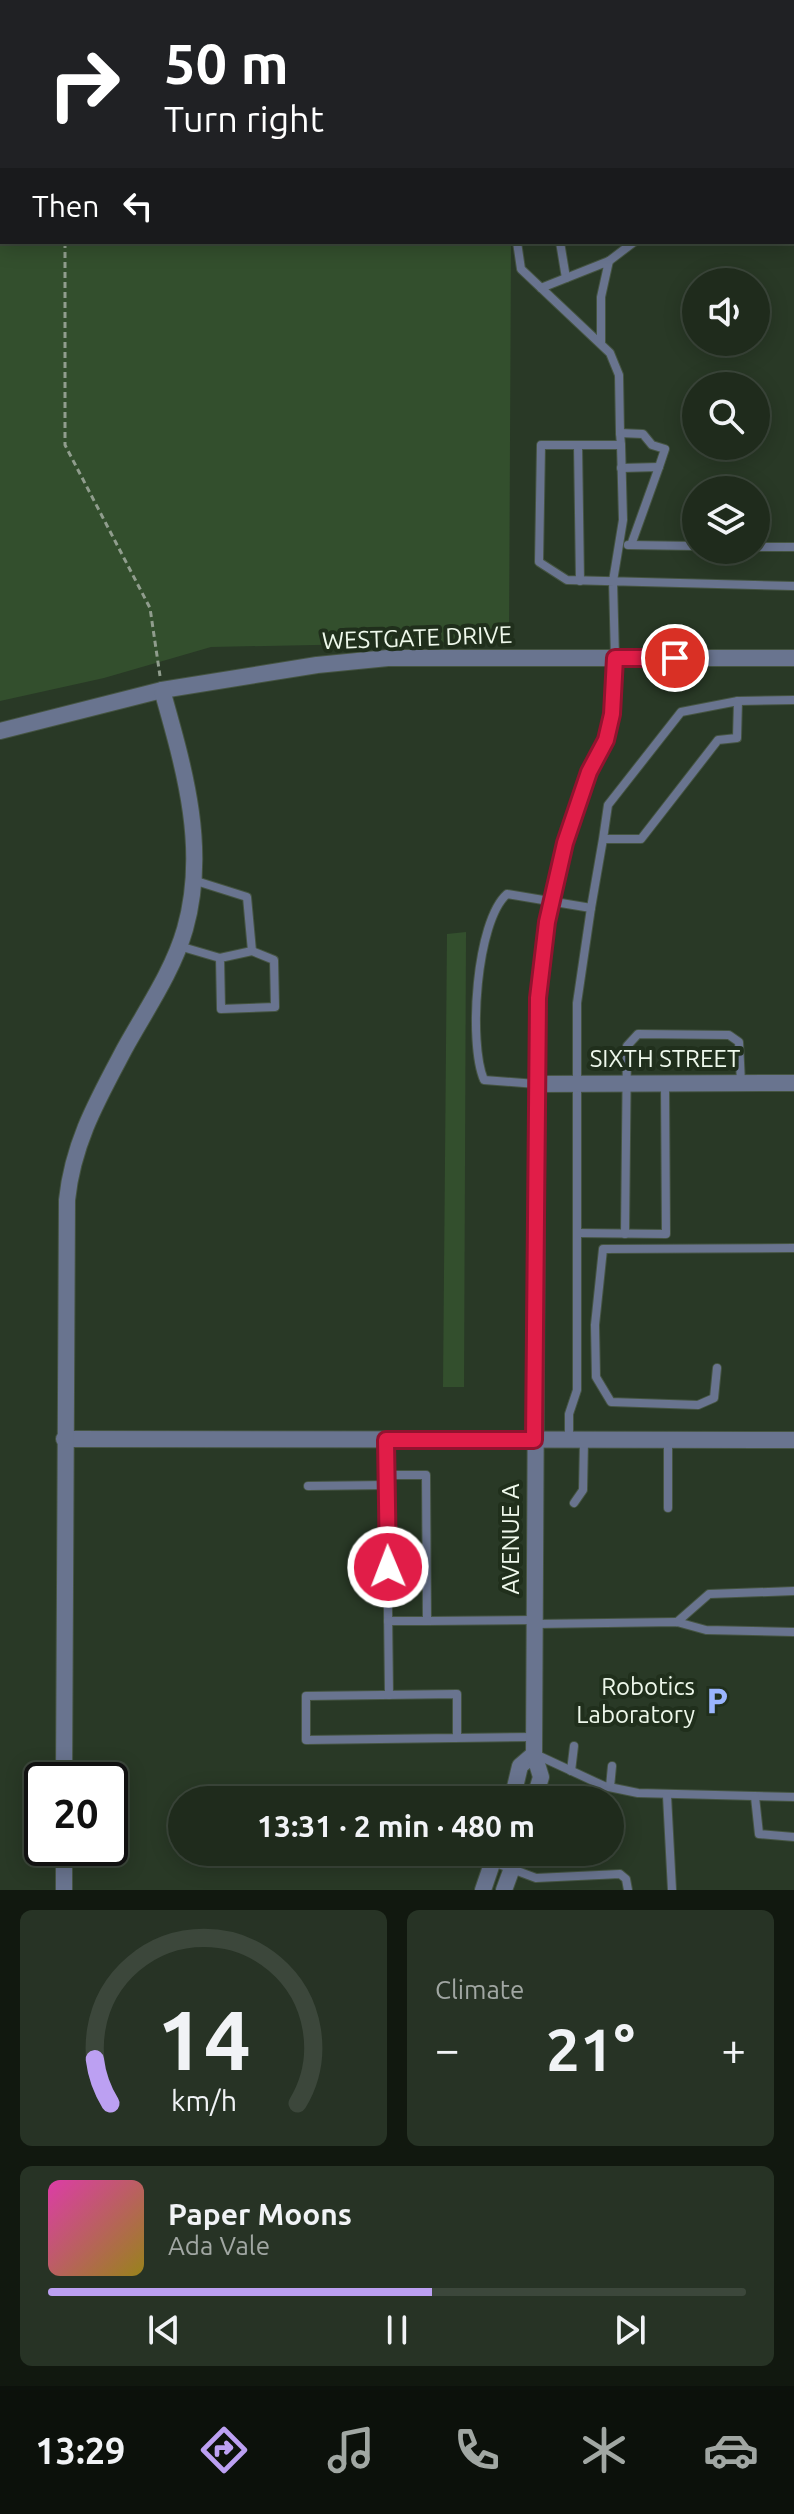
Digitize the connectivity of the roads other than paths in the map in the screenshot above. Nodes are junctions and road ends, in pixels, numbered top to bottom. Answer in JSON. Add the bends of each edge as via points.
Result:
{"nodes":[{"id":1,"x":517,"y":244,"type":"edge"},
{"id":2,"x":560,"y":244,"type":"edge"},
{"id":3,"x":631,"y":244,"type":"edge"},
{"id":4,"x":609,"y":261,"type":"junction"},
{"id":5,"x":566,"y":278,"type":"junction"},
{"id":6,"x":541,"y":288,"type":"junction"},
{"id":7,"x":601,"y":343,"type":"junction"},
{"id":8,"x":620,"y":433,"type":"junction"},
{"id":9,"x":578,"y":445,"type":"junction"},
{"id":10,"x":621,"y":445,"type":"junction"},
{"id":11,"x":659,"y":467,"type":"junction"},
{"id":12,"x":621,"y":468,"type":"junction"},
{"id":13,"x":619,"y":544,"type":"junction"},
{"id":14,"x":631,"y":545,"type":"junction"},
{"id":15,"x":682,"y":546,"type":"edge"},
{"id":16,"x":770,"y":547,"type":"edge"},
{"id":17,"x":794,"y":547,"type":"edge"},
{"id":18,"x":580,"y":581,"type":"junction"},
{"id":19,"x":613,"y":581,"type":"junction"},
{"id":20,"x":794,"y":586,"type":"edge"},
{"id":21,"x":615,"y":658,"type":"junction"},
{"id":22,"x":794,"y":658,"type":"edge"},
{"id":23,"x":162,"y":690,"type":"junction"},
{"id":24,"x":794,"y":700,"type":"edge"},
{"id":25,"x":738,"y":701,"type":"junction"},
{"id":26,"x":0,"y":731,"type":"edge"},
{"id":27,"x":603,"y":839,"type":"junction"},
{"id":28,"x":193,"y":880,"type":"junction"},
{"id":29,"x":552,"y":902,"type":"junction"},
{"id":30,"x":591,"y":908,"type":"junction"},
{"id":31,"x":178,"y":946,"type":"junction"},
{"id":32,"x":252,"y":951,"type":"junction"},
{"id":33,"x":220,"y":958,"type":"junction"},
{"id":34,"x":577,"y":1083,"type":"junction"},
{"id":35,"x":741,"y":1083,"type":"junction"},
{"id":36,"x":794,"y":1083,"type":"edge"},
{"id":37,"x":536,"y":1084,"type":"junction"},
{"id":38,"x":626,"y":1084,"type":"junction"},
{"id":39,"x":665,"y":1084,"type":"junction"},
{"id":40,"x":577,"y":1233,"type":"junction"},
{"id":41,"x":625,"y":1234,"type":"junction"},
{"id":42,"x":794,"y":1248,"type":"edge"},
{"id":43,"x":717,"y":1368,"type":"dead end"},
{"id":44,"x":64,"y":1439,"type":"junction"},
{"id":45,"x":386,"y":1440,"type":"junction"},
{"id":46,"x":534,"y":1440,"type":"junction"},
{"id":47,"x":577,"y":1440,"type":"junction"},
{"id":48,"x":668,"y":1440,"type":"junction"},
{"id":49,"x":794,"y":1440,"type":"edge"},
{"id":50,"x":387,"y":1480,"type":"junction"},
{"id":51,"x":308,"y":1486,"type":"dead end"},
{"id":52,"x":574,"y":1503,"type":"dead end"},
{"id":53,"x":668,"y":1508,"type":"dead end"},
{"id":54,"x":794,"y":1591,"type":"edge"},
{"id":55,"x":388,"y":1621,"type":"junction"},
{"id":56,"x":427,"y":1621,"type":"junction"},
{"id":57,"x":535,"y":1622,"type":"junction"},
{"id":58,"x":677,"y":1622,"type":"junction"},
{"id":59,"x":794,"y":1632,"type":"edge"},
{"id":60,"x":389,"y":1695,"type":"junction"},
{"id":61,"x":457,"y":1738,"type":"junction"},
{"id":62,"x":535,"y":1746,"type":"junction"},
{"id":63,"x":574,"y":1746,"type":"dead end"},
{"id":64,"x":64,"y":1762,"type":"edge"},
{"id":65,"x":612,"y":1766,"type":"dead end"},
{"id":66,"x":571,"y":1771,"type":"junction"},
{"id":67,"x":515,"y":1786,"type":"edge"},
{"id":68,"x":538,"y":1786,"type":"edge"},
{"id":69,"x":608,"y":1786,"type":"edge"},
{"id":70,"x":610,"y":1786,"type":"edge"},
{"id":71,"x":624,"y":1789,"type":"edge"},
{"id":72,"x":667,"y":1796,"type":"junction"},
{"id":73,"x":755,"y":1797,"type":"junction"},
{"id":74,"x":794,"y":1797,"type":"edge"},
{"id":75,"x":794,"y":1837,"type":"edge"},
{"id":76,"x":64,"y":1866,"type":"edge"},
{"id":77,"x":491,"y":1866,"type":"edge"},
{"id":78,"x":505,"y":1866,"type":"edge"},
{"id":79,"x":513,"y":1866,"type":"edge"},
{"id":80,"x":511,"y":1871,"type":"junction"},
{"id":81,"x":64,"y":1890,"type":"edge"},
{"id":82,"x":483,"y":1890,"type":"edge"},
{"id":83,"x":504,"y":1890,"type":"edge"},
{"id":84,"x":628,"y":1890,"type":"edge"},
{"id":85,"x":672,"y":1890,"type":"edge"}],
"edges":[{"from":1,"to":6,"type":"lane","via":[[521,269]]},
{"from":2,"to":5,"type":"lane"},
{"from":3,"to":4,"type":"lane"},
{"from":4,"to":5,"type":"lane"},
{"from":4,"to":7,"type":"lane","via":[[601,297]]},
{"from":5,"to":6,"type":"lane"},
{"from":6,"to":7,"type":"lane"},
{"from":7,"to":8,"type":"lane","via":[[619,375]]},
{"from":8,"to":10,"type":"lane"},
{"from":8,"to":11,"type":"lane","via":[[643,434],[652,445],[665,449]]},
{"from":9,"to":10,"type":"lane"},
{"from":9,"to":18,"type":"lane"},
{"from":9,"to":18,"type":"lane","via":[[541,445],[539,562],[567,580]]},
{"from":10,"to":12,"type":"lane"},
{"from":11,"to":12,"type":"lane"},
{"from":11,"to":14,"type":"lane"},
{"from":12,"to":13,"type":"lane"},
{"from":13,"to":14,"type":"lane"},
{"from":13,"to":19,"type":"lane"},
{"from":14,"to":15,"type":"lane"},
{"from":16,"to":17,"type":"lane"},
{"from":18,"to":19,"type":"lane"},
{"from":19,"to":20,"type":"lane"},
{"from":19,"to":21,"type":"lane"},
{"from":21,"to":22,"type":"street","name":"WESTGATE DRIVE"},
{"from":21,"to":23,"type":"street","name":"WESTGATE DRIVE","via":[[388,658]]},
{"from":21,"to":29,"type":"street","name":"AVENUE A","via":[[606,740],[565,843]]},
{"from":23,"to":26,"type":"street","name":"WESTGATE DRIVE"},
{"from":23,"to":28,"type":"street","via":[[193,819]]},
{"from":24,"to":25,"type":"lane"},
{"from":25,"to":27,"type":"lane","via":[[681,712],[608,805]]},
{"from":25,"to":27,"type":"lane","via":[[737,738],[718,740],[641,839]]},
{"from":27,"to":30,"type":"lane"},
{"from":28,"to":31,"type":"street"},
{"from":28,"to":32,"type":"lane","via":[[247,897]]},
{"from":29,"to":30,"type":"lane"},
{"from":29,"to":37,"type":"street","name":"AVENUE A","via":[[538,998]]},
{"from":29,"to":37,"type":"lane","via":[[507,894],[496,904],[484,940],[478,994],[479,1069],[484,1080]]},
{"from":30,"to":34,"type":"lane","via":[[577,1003]]},
{"from":31,"to":33,"type":"lane"},
{"from":31,"to":44,"type":"street","via":[[86,1119],[70,1173]]},
{"from":32,"to":33,"type":"lane"},
{"from":32,"to":33,"type":"lane","via":[[274,960],[275,1007],[221,1009]]},
{"from":34,"to":37,"type":"street","name":"SIXTH STREET"},
{"from":34,"to":38,"type":"street","name":"SIXTH STREET"},
{"from":34,"to":40,"type":"lane"},
{"from":35,"to":36,"type":"street","name":"SIXTH STREET"},
{"from":35,"to":38,"type":"lane","via":[[739,1042],[729,1035],[638,1034],[627,1046]]},
{"from":35,"to":39,"type":"street","name":"SIXTH STREET"},
{"from":37,"to":46,"type":"street","name":"AVENUE A"},
{"from":38,"to":39,"type":"street","name":"SIXTH STREET"},
{"from":38,"to":41,"type":"lane"},
{"from":39,"to":41,"type":"lane","via":[[666,1234]]},
{"from":40,"to":41,"type":"lane"},
{"from":40,"to":47,"type":"lane","via":[[577,1390],[569,1414]]},
{"from":42,"to":43,"type":"lane","via":[[603,1249],[596,1377],[611,1402],[698,1405],[714,1398]]},
{"from":44,"to":45,"type":"street"},
{"from":44,"to":64,"type":"street"},
{"from":45,"to":46,"type":"street"},
{"from":45,"to":50,"type":"lane"},
{"from":46,"to":47,"type":"street"},
{"from":46,"to":57,"type":"street","name":"AVENUE A"},
{"from":47,"to":48,"type":"street"},
{"from":47,"to":52,"type":"lane","via":[[583,1490]]},
{"from":48,"to":49,"type":"street"},
{"from":48,"to":53,"type":"lane"},
{"from":50,"to":51,"type":"lane"},
{"from":50,"to":55,"type":"lane"},
{"from":50,"to":56,"type":"lane","via":[[426,1475]]},
{"from":54,"to":58,"type":"lane","via":[[709,1594]]},
{"from":55,"to":56,"type":"lane"},
{"from":55,"to":60,"type":"lane"},
{"from":56,"to":57,"type":"lane"},
{"from":57,"to":58,"type":"lane"},
{"from":57,"to":62,"type":"street","name":"AVENUE A"},
{"from":58,"to":59,"type":"lane","via":[[706,1630]]},
{"from":60,"to":61,"type":"lane","via":[[457,1694]]},
{"from":60,"to":61,"type":"lane","via":[[306,1696],[306,1740]]},
{"from":61,"to":62,"type":"lane"},
{"from":62,"to":66,"type":"lane"},
{"from":62,"to":67,"type":"street","via":[[520,1766]]},
{"from":62,"to":68,"type":"street","name":"AVENUE A"},
{"from":63,"to":66,"type":"lane"},
{"from":65,"to":70,"type":"lane"},
{"from":66,"to":69,"type":"lane"},
{"from":71,"to":72,"type":"lane"},
{"from":72,"to":73,"type":"lane"},
{"from":72,"to":85,"type":"lane"},
{"from":73,"to":74,"type":"lane"},
{"from":73,"to":75,"type":"lane","via":[[759,1834]]},
{"from":76,"to":81,"type":"street"},
{"from":77,"to":82,"type":"street"},
{"from":78,"to":80,"type":"lane"},
{"from":79,"to":80,"type":"street"},
{"from":80,"to":83,"type":"street"},
{"from":80,"to":84,"type":"lane","via":[[536,1878],[620,1874]]}]}
